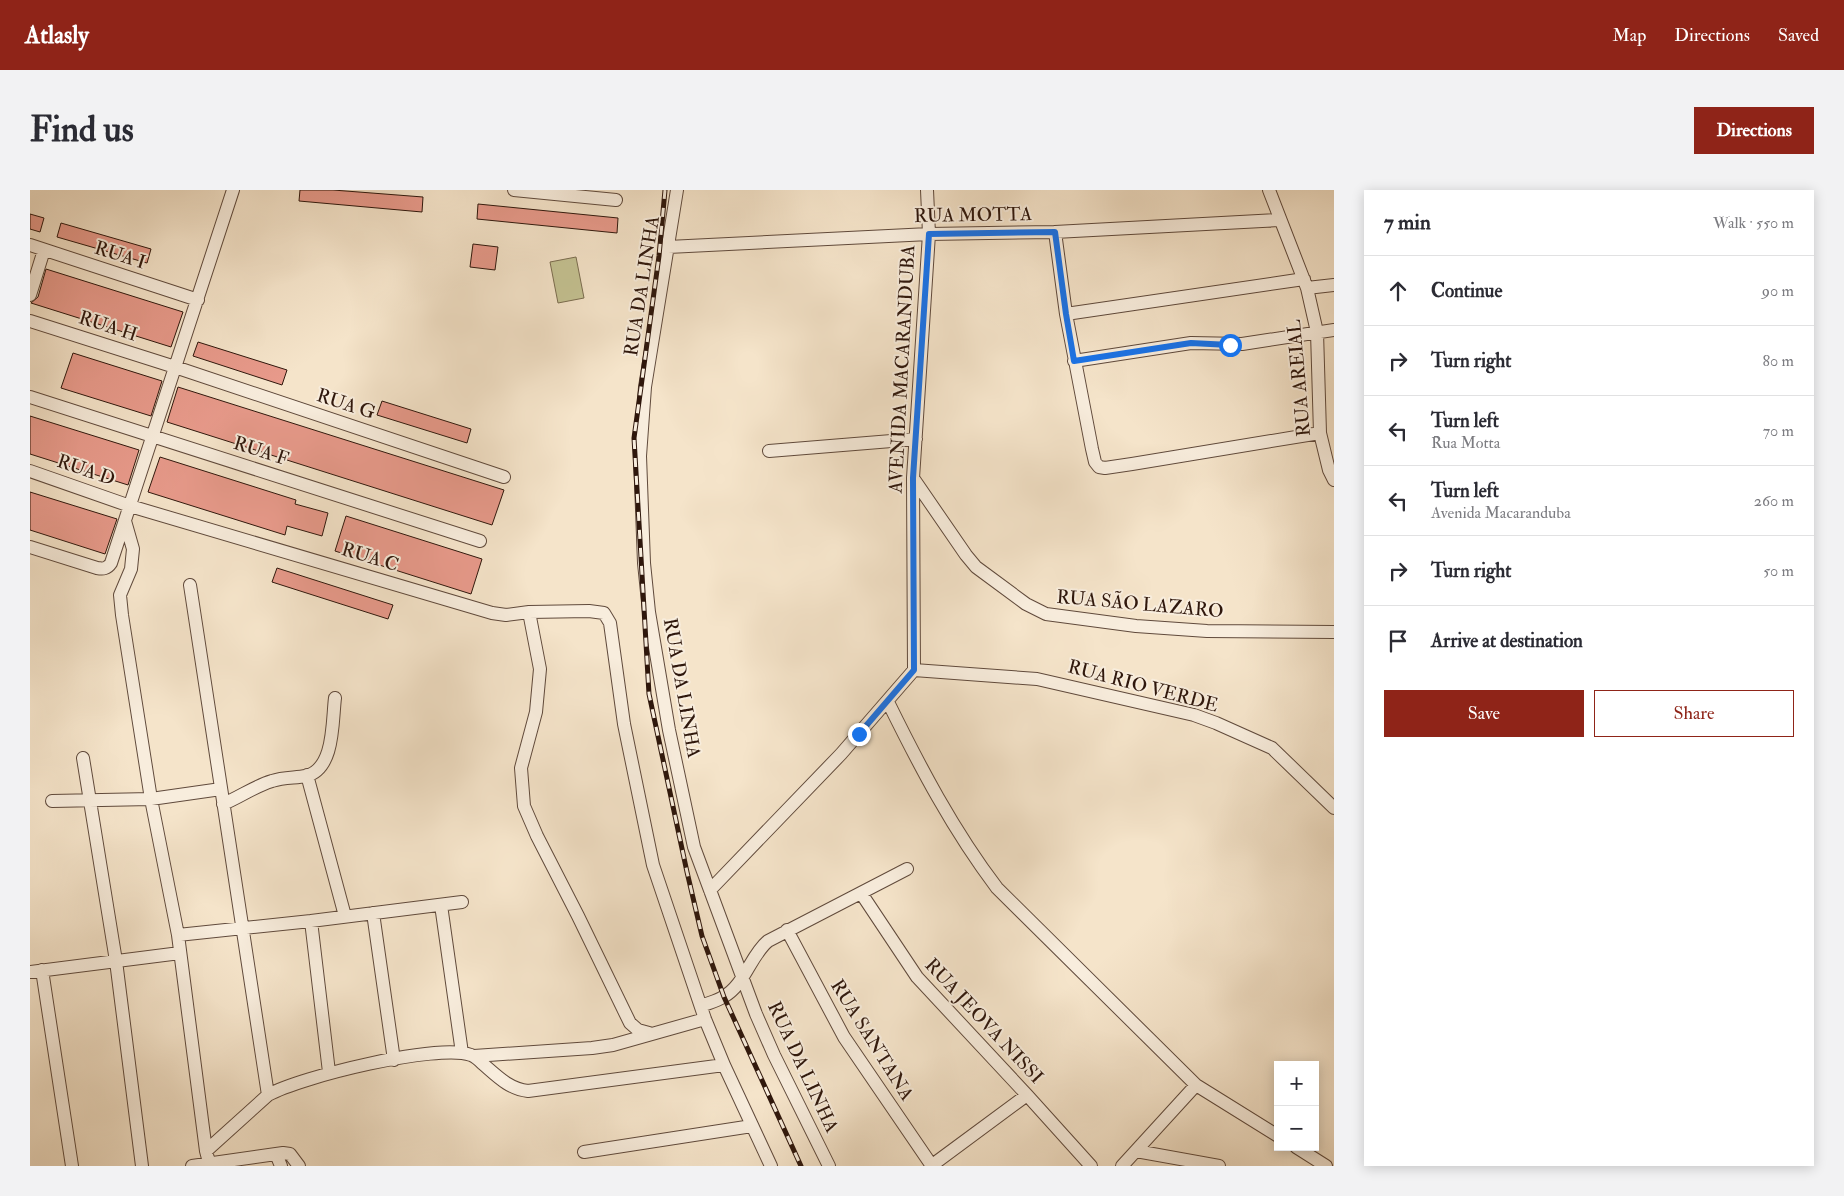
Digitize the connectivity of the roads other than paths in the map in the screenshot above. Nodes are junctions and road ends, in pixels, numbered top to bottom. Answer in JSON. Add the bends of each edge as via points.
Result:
{"nodes":[{"id":1,"x":233,"y":190,"type":"edge"},
{"id":2,"x":514,"y":190,"type":"edge"},
{"id":3,"x":676,"y":190,"type":"edge"},
{"id":4,"x":928,"y":190,"type":"edge"},
{"id":5,"x":1271,"y":190,"type":"edge"},
{"id":6,"x":616,"y":200,"type":"dead end"},
{"id":7,"x":1279,"y":220,"type":"junction"},
{"id":8,"x":1055,"y":232,"type":"junction"},
{"id":9,"x":929,"y":234,"type":"junction"},
{"id":10,"x":30,"y":245,"type":"edge"},
{"id":11,"x":668,"y":247,"type":"junction"},
{"id":12,"x":44,"y":250,"type":"junction"},
{"id":13,"x":1305,"y":284,"type":"junction"},
{"id":14,"x":1334,"y":285,"type":"edge"},
{"id":15,"x":30,"y":295,"type":"edge"},
{"id":16,"x":198,"y":300,"type":"junction"},
{"id":17,"x":1066,"y":314,"type":"junction"},
{"id":18,"x":30,"y":321,"type":"edge"},
{"id":19,"x":1334,"y":330,"type":"edge"},
{"id":20,"x":1317,"y":332,"type":"junction"},
{"id":21,"x":1074,"y":361,"type":"junction"},
{"id":22,"x":175,"y":367,"type":"junction"},
{"id":23,"x":30,"y":397,"type":"edge"},
{"id":24,"x":153,"y":435,"type":"junction"},
{"id":25,"x":1325,"y":438,"type":"edge"},
{"id":26,"x":916,"y":439,"type":"junction"},
{"id":27,"x":769,"y":451,"type":"dead end"},
{"id":28,"x":30,"y":471,"type":"edge"},
{"id":29,"x":1332,"y":473,"type":"edge"},
{"id":30,"x":504,"y":477,"type":"dead end"},
{"id":31,"x":913,"y":478,"type":"junction"},
{"id":32,"x":130,"y":506,"type":"junction"},
{"id":33,"x":125,"y":521,"type":"junction"},
{"id":34,"x":480,"y":542,"type":"dead end"},
{"id":35,"x":30,"y":547,"type":"edge"},
{"id":36,"x":190,"y":585,"type":"dead end"},
{"id":37,"x":529,"y":612,"type":"junction"},
{"id":38,"x":1334,"y":632,"type":"edge"},
{"id":39,"x":914,"y":670,"type":"junction"},
{"id":40,"x":335,"y":698,"type":"dead end"},
{"id":41,"x":888,"y":702,"type":"junction"},
{"id":42,"x":83,"y":758,"type":"dead end"},
{"id":43,"x":307,"y":776,"type":"junction"},
{"id":44,"x":221,"y":789,"type":"junction"},
{"id":45,"x":151,"y":798,"type":"junction"},
{"id":46,"x":90,"y":800,"type":"junction"},
{"id":47,"x":52,"y":801,"type":"dead end"},
{"id":48,"x":223,"y":804,"type":"junction"},
{"id":49,"x":1334,"y":808,"type":"edge"},
{"id":50,"x":907,"y":868,"type":"dead end"},
{"id":51,"x":710,"y":890,"type":"junction"},
{"id":52,"x":861,"y":893,"type":"junction"},
{"id":53,"x":462,"y":902,"type":"dead end"},
{"id":54,"x":441,"y":905,"type":"junction"},
{"id":55,"x":373,"y":913,"type":"junction"},
{"id":56,"x":345,"y":916,"type":"junction"},
{"id":57,"x":310,"y":921,"type":"junction"},
{"id":58,"x":242,"y":927,"type":"junction"},
{"id":59,"x":786,"y":930,"type":"junction"},
{"id":60,"x":178,"y":934,"type":"junction"},
{"id":61,"x":180,"y":953,"type":"junction"},
{"id":62,"x":116,"y":961,"type":"junction"},
{"id":63,"x":36,"y":971,"type":"edge"},
{"id":64,"x":742,"y":978,"type":"junction"},
{"id":65,"x":701,"y":1006,"type":"junction"},
{"id":66,"x":705,"y":1019,"type":"junction"},
{"id":67,"x":649,"y":1034,"type":"junction"},
{"id":68,"x":468,"y":1054,"type":"junction"},
{"id":69,"x":394,"y":1060,"type":"junction"},
{"id":70,"x":724,"y":1065,"type":"junction"},
{"id":71,"x":329,"y":1072,"type":"junction"},
{"id":72,"x":1196,"y":1085,"type":"junction"},
{"id":73,"x":268,"y":1095,"type":"junction"},
{"id":74,"x":1027,"y":1095,"type":"junction"},
{"id":75,"x":752,"y":1126,"type":"junction"},
{"id":76,"x":1274,"y":1134,"type":"edge"},
{"id":77,"x":1136,"y":1151,"type":"junction"},
{"id":78,"x":1302,"y":1151,"type":"edge"},
{"id":79,"x":584,"y":1152,"type":"dead end"},
{"id":80,"x":208,"y":1160,"type":"edge"},
{"id":81,"x":279,"y":1160,"type":"edge"},
{"id":82,"x":72,"y":1166,"type":"edge"},
{"id":83,"x":142,"y":1166,"type":"edge"},
{"id":84,"x":192,"y":1166,"type":"edge"},
{"id":85,"x":299,"y":1166,"type":"edge"},
{"id":86,"x":771,"y":1166,"type":"edge"},
{"id":87,"x":829,"y":1166,"type":"edge"},
{"id":88,"x":932,"y":1166,"type":"edge"},
{"id":89,"x":1090,"y":1166,"type":"edge"},
{"id":90,"x":1122,"y":1166,"type":"edge"},
{"id":91,"x":1219,"y":1166,"type":"edge"},
{"id":92,"x":1326,"y":1166,"type":"edge"}],
"edges":[{"from":1,"to":16,"type":"street"},
{"from":2,"to":6,"type":"street"},
{"from":3,"to":11,"type":"street","name":"RUA DA LINHA"},
{"from":4,"to":9,"type":"street","name":"AVENIDA MACARANDUBA"},
{"from":5,"to":7,"type":"street","name":"RUA AREIAL"},
{"from":7,"to":8,"type":"street","name":"RUA MOTTA"},
{"from":7,"to":13,"type":"street","name":"RUA AREIAL"},
{"from":8,"to":9,"type":"street","name":"RUA MOTTA"},
{"from":8,"to":17,"type":"street"},
{"from":9,"to":11,"type":"street","name":"RUA MOTTA"},
{"from":9,"to":26,"type":"street","name":"AVENIDA MACARANDUBA"},
{"from":10,"to":12,"type":"street","name":"RUA I"},
{"from":11,"to":51,"type":"street","name":"RUA DA LINHA","via":[[645,396],[640,456],[644,569],[669,730],[694,847]]},
{"from":12,"to":15,"type":"street"},
{"from":12,"to":16,"type":"street","name":"RUA I"},
{"from":13,"to":14,"type":"street"},
{"from":13,"to":17,"type":"street"},
{"from":13,"to":20,"type":"street","name":"RUA AREIAL"},
{"from":16,"to":22,"type":"street"},
{"from":17,"to":21,"type":"street"},
{"from":18,"to":22,"type":"street","name":"RUA H"},
{"from":19,"to":20,"type":"street"},
{"from":20,"to":21,"type":"street","via":[[1242,344],[1191,343]]},
{"from":20,"to":25,"type":"street","name":"RUA AREIAL"},
{"from":21,"to":25,"type":"street","via":[[1098,467]]},
{"from":22,"to":24,"type":"street"},
{"from":22,"to":30,"type":"street","name":"RUA G"},
{"from":23,"to":24,"type":"street","name":"RUA F"},
{"from":24,"to":32,"type":"street"},
{"from":24,"to":34,"type":"street","name":"RUA F"},
{"from":25,"to":29,"type":"street","name":"RUA AREIAL"},
{"from":26,"to":27,"type":"street"},
{"from":26,"to":31,"type":"street","name":"AVENIDA MACARANDUBA"},
{"from":28,"to":32,"type":"street","name":"RUA D"},
{"from":31,"to":38,"type":"street","name":"RUA SÃO LAZARO","via":[[976,567],[1026,604],[1046,614],[1207,631]]},
{"from":31,"to":39,"type":"street","name":"AVENIDA MACARANDUBA"},
{"from":32,"to":33,"type":"street"},
{"from":32,"to":37,"type":"street","name":"RUA C","via":[[492,613]]},
{"from":33,"to":35,"type":"street","via":[[111,563],[103,569]]},
{"from":33,"to":45,"type":"street","via":[[133,549],[131,569],[120,595]]},
{"from":36,"to":44,"type":"street"},
{"from":37,"to":65,"type":"street","name":"RUA C","via":[[594,611],[604,613],[610,623],[624,724],[649,849]]},
{"from":37,"to":67,"type":"street","via":[[540,670],[536,712],[521,768],[524,806],[630,1023]]},
{"from":39,"to":41,"type":"street"},
{"from":39,"to":49,"type":"street","name":"RUA RIO VERDE","via":[[1036,679],[1216,723],[1272,748]]},
{"from":40,"to":43,"type":"street","via":[[330,743],[324,763]]},
{"from":41,"to":51,"type":"street"},
{"from":41,"to":72,"type":"street","via":[[947,816],[997,888]]},
{"from":42,"to":46,"type":"street"},
{"from":43,"to":48,"type":"street","via":[[269,782]]},
{"from":43,"to":56,"type":"street"},
{"from":44,"to":45,"type":"street"},
{"from":44,"to":48,"type":"street"},
{"from":45,"to":46,"type":"street"},
{"from":45,"to":60,"type":"street"},
{"from":46,"to":47,"type":"street"},
{"from":46,"to":62,"type":"street"},
{"from":48,"to":58,"type":"street"},
{"from":50,"to":52,"type":"street"},
{"from":51,"to":64,"type":"street","name":"RUA DA LINHA"},
{"from":52,"to":59,"type":"street"},
{"from":52,"to":74,"type":"street","name":"RUA JEOVA NISSI","via":[[917,977]]},
{"from":53,"to":54,"type":"street"},
{"from":54,"to":55,"type":"street"},
{"from":54,"to":68,"type":"street"},
{"from":55,"to":56,"type":"street"},
{"from":55,"to":69,"type":"street"},
{"from":56,"to":57,"type":"street"},
{"from":57,"to":58,"type":"street"},
{"from":57,"to":71,"type":"street"},
{"from":58,"to":60,"type":"street"},
{"from":58,"to":73,"type":"street"},
{"from":59,"to":64,"type":"street","via":[[760,949]]},
{"from":59,"to":88,"type":"street","name":"RUA SANTANA","via":[[844,1037]]},
{"from":60,"to":61,"type":"street"},
{"from":61,"to":62,"type":"street"},
{"from":61,"to":80,"type":"street"},
{"from":62,"to":63,"type":"street"},
{"from":62,"to":83,"type":"street"},
{"from":63,"to":82,"type":"street"},
{"from":64,"to":65,"type":"street","via":[[724,997]]},
{"from":64,"to":87,"type":"street","name":"RUA DA LINHA","via":[[774,1055]]},
{"from":65,"to":66,"type":"street"},
{"from":66,"to":67,"type":"street"},
{"from":66,"to":70,"type":"street"},
{"from":67,"to":68,"type":"street","via":[[623,1043],[592,1048]]},
{"from":68,"to":69,"type":"street"},
{"from":68,"to":70,"type":"street","via":[[508,1085],[521,1091]]},
{"from":69,"to":71,"type":"street"},
{"from":70,"to":75,"type":"street"},
{"from":71,"to":73,"type":"street"},
{"from":72,"to":76,"type":"street"},
{"from":72,"to":77,"type":"street"},
{"from":73,"to":80,"type":"street"},
{"from":74,"to":88,"type":"street"},
{"from":74,"to":89,"type":"street","name":"RUA JEOVA NISSI"},
{"from":75,"to":79,"type":"street"},
{"from":75,"to":86,"type":"street"},
{"from":77,"to":90,"type":"street"},
{"from":77,"to":91,"type":"street"},
{"from":78,"to":92,"type":"street"},
{"from":80,"to":81,"type":"street"},
{"from":80,"to":84,"type":"street"},
{"from":81,"to":85,"type":"street","via":[[290,1154]]}]}
